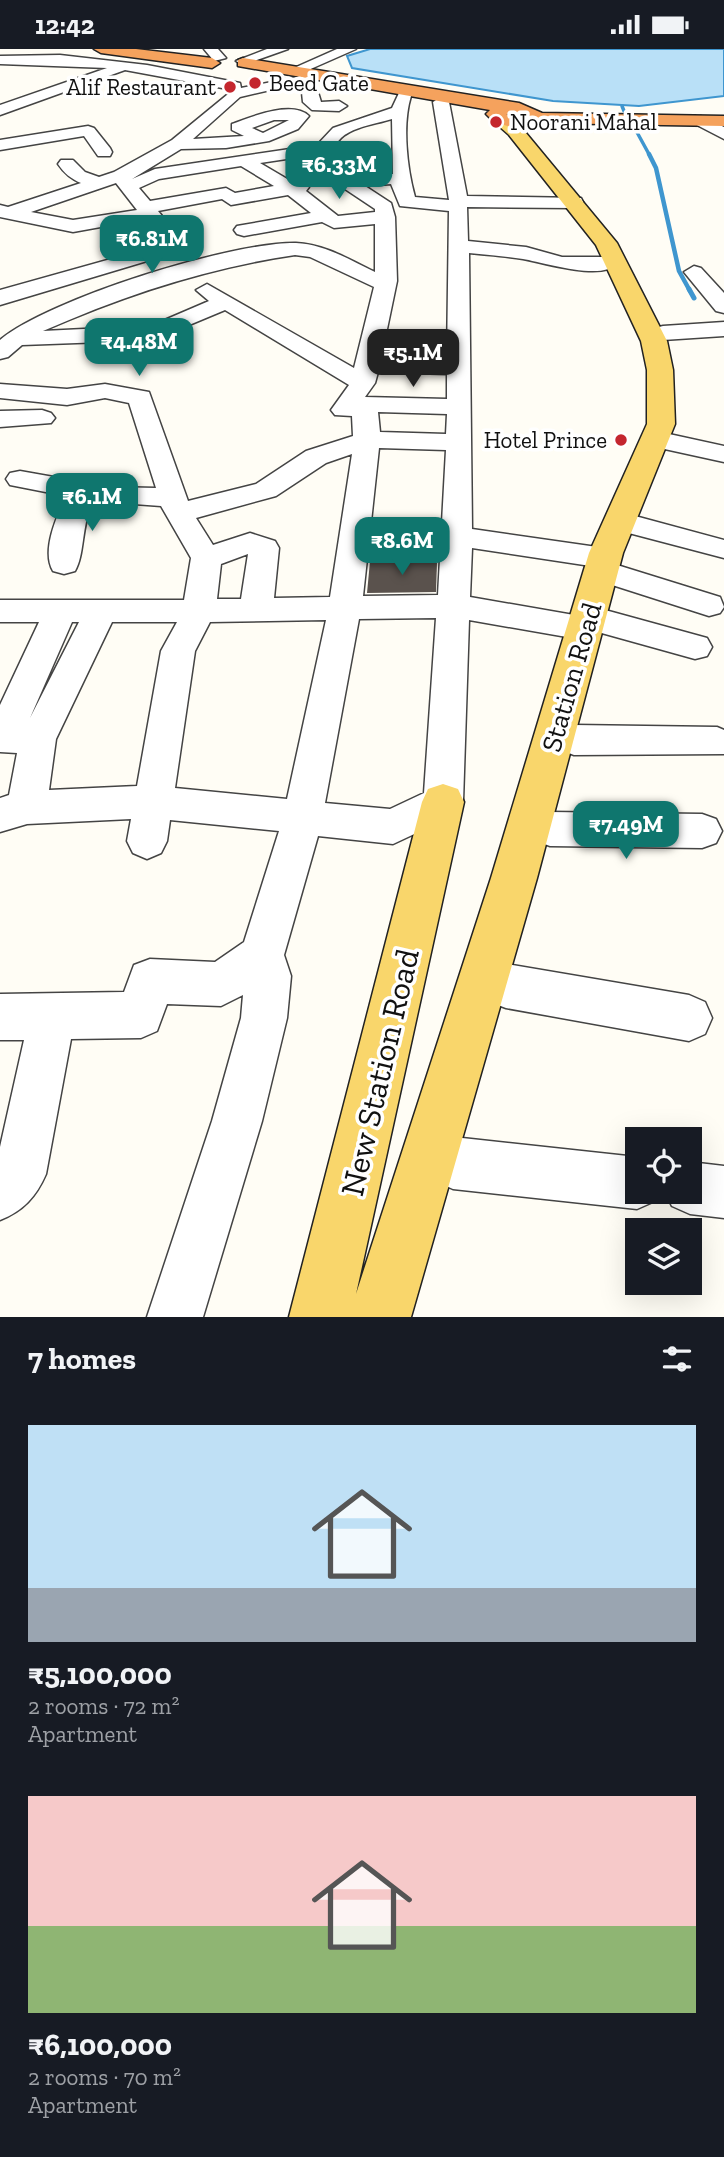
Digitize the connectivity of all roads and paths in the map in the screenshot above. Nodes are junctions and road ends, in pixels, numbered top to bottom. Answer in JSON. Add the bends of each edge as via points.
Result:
{"nodes":[{"id":1,"x":101,"y":49,"type":"edge"},
{"id":2,"x":132,"y":49,"type":"edge"},
{"id":3,"x":270,"y":49,"type":"edge"},
{"id":4,"x":281,"y":49,"type":"edge"},
{"id":5,"x":349,"y":49,"type":"edge"},
{"id":6,"x":50,"y":57,"type":"junction"},
{"id":7,"x":227,"y":59,"type":"edge"},
{"id":8,"x":0,"y":61,"type":"edge"},
{"id":9,"x":130,"y":65,"type":"junction"},
{"id":10,"x":61,"y":71,"type":"dead end"},
{"id":11,"x":93,"y":76,"type":"junction"},
{"id":12,"x":299,"y":77,"type":"junction"},
{"id":13,"x":274,"y":84,"type":"junction"},
{"id":14,"x":18,"y":86,"type":"dead end"},
{"id":15,"x":235,"y":90,"type":"junction"},
{"id":16,"x":41,"y":95,"type":"junction"},
{"id":17,"x":441,"y":102,"type":"junction"},
{"id":18,"x":339,"y":106,"type":"dead end"},
{"id":19,"x":3,"y":107,"type":"edge"},
{"id":20,"x":68,"y":107,"type":"junction"},
{"id":21,"x":286,"y":113,"type":"junction"},
{"id":22,"x":393,"y":115,"type":"junction"},
{"id":23,"x":515,"y":116,"type":"junction"},
{"id":24,"x":29,"y":118,"type":"dead end"},
{"id":25,"x":724,"y":120,"type":"edge"},
{"id":26,"x":701,"y":121,"type":"junction"},
{"id":27,"x":88,"y":131,"type":"junction"},
{"id":28,"x":724,"y":134,"type":"edge"},
{"id":29,"x":4,"y":135,"type":"edge"},
{"id":30,"x":261,"y":138,"type":"junction"},
{"id":31,"x":178,"y":144,"type":"junction"},
{"id":32,"x":325,"y":145,"type":"junction"},
{"id":33,"x":351,"y":145,"type":"dead end"},
{"id":34,"x":104,"y":152,"type":"dead end"},
{"id":35,"x":281,"y":155,"type":"junction"},
{"id":36,"x":243,"y":160,"type":"junction"},
{"id":37,"x":67,"y":164,"type":"dead end"},
{"id":38,"x":212,"y":166,"type":"junction"},
{"id":39,"x":298,"y":170,"type":"dead end"},
{"id":40,"x":324,"y":173,"type":"junction"},
{"id":41,"x":124,"y":182,"type":"junction"},
{"id":42,"x":347,"y":182,"type":"junction"},
{"id":43,"x":402,"y":183,"type":"junction"},
{"id":44,"x":100,"y":184,"type":"junction"},
{"id":45,"x":292,"y":189,"type":"junction"},
{"id":46,"x":407,"y":202,"type":"junction"},
{"id":47,"x":574,"y":202,"type":"junction"},
{"id":48,"x":458,"y":203,"type":"junction"},
{"id":49,"x":235,"y":209,"type":"junction"},
{"id":50,"x":147,"y":210,"type":"junction"},
{"id":51,"x":385,"y":212,"type":"junction"},
{"id":52,"x":3,"y":215,"type":"edge"},
{"id":53,"x":326,"y":216,"type":"junction"},
{"id":54,"x":458,"y":246,"type":"junction"},
{"id":55,"x":607,"y":263,"type":"dead end"},
{"id":56,"x":6,"y":270,"type":"dead end"},
{"id":57,"x":694,"y":272,"type":"dead end"},
{"id":58,"x":180,"y":274,"type":"junction"},
{"id":59,"x":385,"y":284,"type":"junction"},
{"id":60,"x":31,"y":286,"type":"junction"},
{"id":61,"x":0,"y":298,"type":"edge"},
{"id":62,"x":225,"y":302,"type":"junction"},
{"id":63,"x":724,"y":306,"type":"edge"},
{"id":64,"x":724,"y":329,"type":"edge"},
{"id":65,"x":663,"y":333,"type":"junction"},
{"id":66,"x":8,"y":346,"type":"edge"},
{"id":67,"x":120,"y":366,"type":"junction"},
{"id":68,"x":459,"y":367,"type":"junction"},
{"id":69,"x":360,"y":389,"type":"junction"},
{"id":70,"x":0,"y":391,"type":"edge"},
{"id":71,"x":459,"y":407,"type":"junction"},
{"id":72,"x":42,"y":418,"type":"dead end"},
{"id":73,"x":0,"y":419,"type":"edge"},
{"id":74,"x":367,"y":440,"type":"junction"},
{"id":75,"x":460,"y":442,"type":"junction"},
{"id":76,"x":669,"y":442,"type":"junction"},
{"id":77,"x":724,"y":454,"type":"edge"},
{"id":78,"x":316,"y":457,"type":"junction"},
{"id":79,"x":20,"y":479,"type":"dead end"},
{"id":80,"x":83,"y":492,"type":"junction"},
{"id":81,"x":175,"y":505,"type":"junction"},
{"id":82,"x":635,"y":525,"type":"junction"},
{"id":83,"x":457,"y":536,"type":"junction"},
{"id":84,"x":722,"y":549,"type":"dead end"},
{"id":85,"x":206,"y":558,"type":"junction"},
{"id":86,"x":64,"y":564,"type":"dead end"},
{"id":87,"x":610,"y":567,"type":"junction"},
{"id":88,"x":709,"y":604,"type":"dead end"},
{"id":89,"x":453,"y":605,"type":"junction"},
{"id":90,"x":345,"y":608,"type":"junction"},
{"id":91,"x":256,"y":610,"type":"junction"},
{"id":92,"x":0,"y":611,"type":"edge"},
{"id":93,"x":61,"y":611,"type":"junction"},
{"id":94,"x":100,"y":611,"type":"junction"},
{"id":95,"x":199,"y":611,"type":"junction"},
{"id":96,"x":594,"y":625,"type":"junction"},
{"id":97,"x":695,"y":647,"type":"dead end"},
{"id":98,"x":13,"y":738,"type":"edge"},
{"id":99,"x":574,"y":740,"type":"junction"},
{"id":100,"x":716,"y":742,"type":"dead end"},
{"id":101,"x":153,"y":801,"type":"junction"},
{"id":102,"x":13,"y":811,"type":"edge"},
{"id":103,"x":440,"y":815,"type":"junction"},
{"id":104,"x":303,"y":817,"type":"junction"},
{"id":105,"x":550,"y":829,"type":"junction"},
{"id":106,"x":702,"y":831,"type":"dead end"},
{"id":107,"x":147,"y":842,"type":"dead end"},
{"id":108,"x":262,"y":955,"type":"junction"},
{"id":109,"x":506,"y":986,"type":"junction"},
{"id":110,"x":52,"y":1016,"type":"junction"},
{"id":111,"x":0,"y":1017,"type":"edge"},
{"id":112,"x":689,"y":1018,"type":"dead end"},
{"id":113,"x":453,"y":1163,"type":"junction"},
{"id":114,"x":625,"y":1181,"type":"edge"},
{"id":115,"x":702,"y":1189,"type":"edge"},
{"id":116,"x":724,"y":1192,"type":"edge"},
{"id":117,"x":0,"y":1194,"type":"edge"},
{"id":118,"x":175,"y":1317,"type":"edge"},
{"id":119,"x":320,"y":1317,"type":"edge"},
{"id":120,"x":343,"y":1317,"type":"edge"},
{"id":121,"x":380,"y":1317,"type":"edge"},
{"id":122,"x":408,"y":1317,"type":"edge"}],
"edges":[{"from":1,"to":7,"type":"highway"},
{"from":2,"to":7,"type":"highway"},
{"from":3,"to":7,"type":"street"},
{"from":4,"to":7,"type":"street"},
{"from":5,"to":12,"type":"street"},
{"from":6,"to":8,"type":"street"},
{"from":6,"to":9,"type":"street"},
{"from":6,"to":10,"type":"street"},
{"from":7,"to":12,"type":"highway"},
{"from":7,"to":15,"type":"street","via":[[250,71],[241,76]]},
{"from":9,"to":11,"type":"street"},
{"from":9,"to":15,"type":"street"},
{"from":11,"to":14,"type":"street"},
{"from":11,"to":16,"type":"street"},
{"from":12,"to":13,"type":"street"},
{"from":12,"to":18,"type":"street","via":[[317,107]]},
{"from":12,"to":22,"type":"highway"},
{"from":12,"to":23,"type":"highway"},
{"from":13,"to":15,"type":"street"},
{"from":13,"to":21,"type":"street"},
{"from":15,"to":31,"type":"street"},
{"from":16,"to":19,"type":"street"},
{"from":16,"to":20,"type":"street"},
{"from":17,"to":22,"type":"highway"},
{"from":17,"to":23,"type":"highway"},
{"from":17,"to":48,"type":"street"},
{"from":20,"to":24,"type":"street","via":[[19,115]]},
{"from":20,"to":27,"type":"street"},
{"from":21,"to":30,"type":"street","via":[[301,118]]},
{"from":21,"to":30,"type":"street","via":[[238,127]]},
{"from":22,"to":32,"type":"street","via":[[347,129]]},
{"from":22,"to":43,"type":"street"},
{"from":23,"to":25,"type":"highway"},
{"from":23,"to":26,"type":"highway"},
{"from":23,"to":47,"type":"main road","name":"Station Road","via":[[515,131]]},
{"from":23,"to":65,"type":"main road","name":"Station Road","via":[[617,243]]},
{"from":25,"to":26,"type":"highway"},
{"from":26,"to":28,"type":"street"},
{"from":27,"to":29,"type":"street"},
{"from":27,"to":34,"type":"street"},
{"from":30,"to":31,"type":"street","via":[[232,144]]},
{"from":31,"to":41,"type":"street"},
{"from":32,"to":33,"type":"street"},
{"from":32,"to":35,"type":"street"},
{"from":32,"to":40,"type":"street","via":[[320,172]]},
{"from":35,"to":36,"type":"street"},
{"from":35,"to":39,"type":"street"},
{"from":36,"to":38,"type":"street"},
{"from":36,"to":45,"type":"street"},
{"from":37,"to":44,"type":"street","via":[[79,176]]},
{"from":38,"to":41,"type":"street"},
{"from":38,"to":49,"type":"street"},
{"from":40,"to":42,"type":"street"},
{"from":40,"to":45,"type":"street","via":[[312,183]]},
{"from":41,"to":44,"type":"street"},
{"from":41,"to":50,"type":"street"},
{"from":42,"to":43,"type":"street","via":[[394,179]]},
{"from":42,"to":51,"type":"street"},
{"from":43,"to":46,"type":"street"},
{"from":44,"to":52,"type":"street"},
{"from":45,"to":49,"type":"street"},
{"from":45,"to":53,"type":"street"},
{"from":46,"to":48,"type":"street"},
{"from":46,"to":51,"type":"street"},
{"from":47,"to":48,"type":"street"},
{"from":47,"to":87,"type":"main road","name":"Station Road","via":[[606,243],[654,341],[660,370],[661,424]]},
{"from":48,"to":54,"type":"street"},
{"from":49,"to":50,"type":"street"},
{"from":49,"to":53,"type":"street"},
{"from":50,"to":52,"type":"street","via":[[73,226]]},
{"from":50,"to":60,"type":"street","via":[[170,238],[161,248]]},
{"from":51,"to":53,"type":"street","via":[[340,223]]},
{"from":51,"to":59,"type":"street"},
{"from":54,"to":55,"type":"street","via":[[526,253],[561,263]]},
{"from":54,"to":68,"type":"street"},
{"from":56,"to":60,"type":"street"},
{"from":57,"to":63,"type":"street"},
{"from":58,"to":59,"type":"street","via":[[232,258],[295,249],[329,256]]},
{"from":58,"to":62,"type":"street"},
{"from":58,"to":66,"type":"street","via":[[82,306],[26,330]]},
{"from":59,"to":69,"type":"street"},
{"from":60,"to":61,"type":"street"},
{"from":62,"to":67,"type":"street"},
{"from":62,"to":69,"type":"street"},
{"from":64,"to":65,"type":"street"},
{"from":65,"to":76,"type":"main road","name":"Station Road","via":[[674,371],[675,427]]},
{"from":66,"to":67,"type":"street","via":[[104,335]]},
{"from":67,"to":70,"type":"street","via":[[67,397]]},
{"from":67,"to":81,"type":"street","via":[[130,394],[143,400]]},
{"from":68,"to":69,"type":"street"},
{"from":68,"to":71,"type":"street"},
{"from":69,"to":71,"type":"street"},
{"from":69,"to":74,"type":"street"},
{"from":69,"to":78,"type":"street"},
{"from":71,"to":75,"type":"street"},
{"from":72,"to":73,"type":"street"},
{"from":74,"to":75,"type":"street"},
{"from":74,"to":78,"type":"street"},
{"from":74,"to":90,"type":"street"},
{"from":75,"to":83,"type":"street"},
{"from":76,"to":77,"type":"street"},
{"from":76,"to":82,"type":"main road","name":"Station Road"},
{"from":78,"to":81,"type":"street","via":[[266,490]]},
{"from":79,"to":80,"type":"street"},
{"from":80,"to":81,"type":"street"},
{"from":80,"to":86,"type":"street","via":[[69,520]]},
{"from":81,"to":85,"type":"street"},
{"from":82,"to":84,"type":"street"},
{"from":82,"to":87,"type":"main road","name":"Station Road"},
{"from":83,"to":87,"type":"street"},
{"from":83,"to":89,"type":"street"},
{"from":85,"to":91,"type":"street","via":[[250,543],[264,548]]},
{"from":85,"to":95,"type":"street"},
{"from":87,"to":88,"type":"street"},
{"from":87,"to":96,"type":"main road","name":"Station Road"},
{"from":89,"to":90,"type":"street"},
{"from":89,"to":96,"type":"street"},
{"from":89,"to":103,"type":"street"},
{"from":90,"to":91,"type":"street"},
{"from":90,"to":104,"type":"street"},
{"from":91,"to":95,"type":"street"},
{"from":92,"to":93,"type":"street"},
{"from":93,"to":94,"type":"street"},
{"from":93,"to":98,"type":"street"},
{"from":94,"to":95,"type":"street"},
{"from":94,"to":98,"type":"street"},
{"from":95,"to":101,"type":"street","via":[[178,651]]},
{"from":96,"to":97,"type":"street"},
{"from":96,"to":99,"type":"main road","name":"Station Road"},
{"from":96,"to":121,"type":"main road","name":"Station Road"},
{"from":98,"to":102,"type":"street"},
{"from":99,"to":100,"type":"street"},
{"from":99,"to":105,"type":"main road","name":"Station Road"},
{"from":101,"to":102,"type":"street"},
{"from":101,"to":104,"type":"street"},
{"from":101,"to":107,"type":"street"},
{"from":103,"to":104,"type":"street","via":[[393,827]]},
{"from":103,"to":119,"type":"main road","name":"New Station Road"},
{"from":103,"to":120,"type":"main road","name":"New Station Road"},
{"from":104,"to":108,"type":"street"},
{"from":105,"to":106,"type":"street"},
{"from":105,"to":109,"type":"main road","name":"Station Road"},
{"from":108,"to":110,"type":"street","via":[[221,983],[150,981],[141,1015]]},
{"from":108,"to":118,"type":"street","via":[[268,976],[264,1018],[237,1121]]},
{"from":109,"to":112,"type":"street"},
{"from":109,"to":113,"type":"main road","name":"Station Road"},
{"from":110,"to":111,"type":"street"},
{"from":110,"to":117,"type":"street","via":[[20,1174]]},
{"from":113,"to":114,"type":"street"},
{"from":113,"to":122,"type":"main road","name":"Station Road"},
{"from":115,"to":116,"type":"street"}]}
